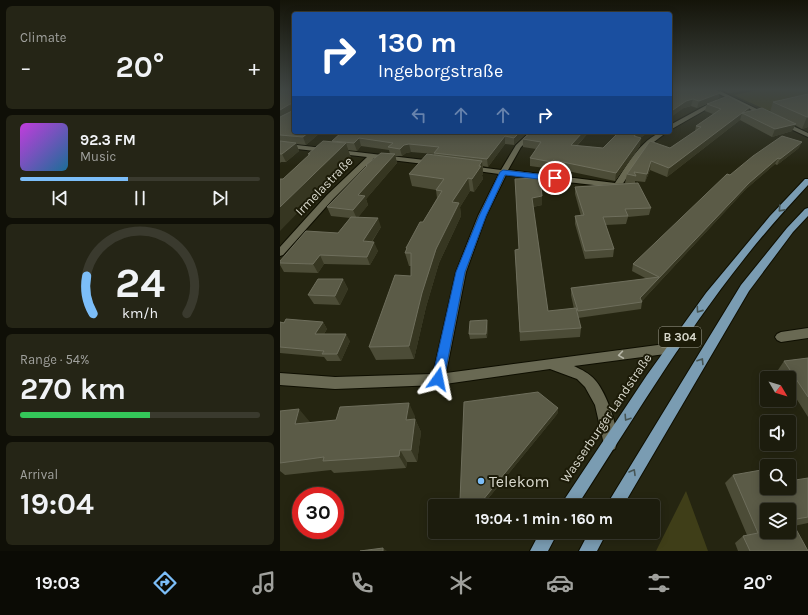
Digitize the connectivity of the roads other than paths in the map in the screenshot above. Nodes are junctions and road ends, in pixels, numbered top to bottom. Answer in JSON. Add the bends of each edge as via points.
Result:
{"nodes":[{"id":1,"x":692,"y":115,"type":"edge"},
{"id":2,"x":764,"y":115,"type":"edge"},
{"id":3,"x":672,"y":127,"type":"edge"},
{"id":4,"x":532,"y":134,"type":"edge"},
{"id":5,"x":661,"y":134,"type":"edge"},
{"id":6,"x":808,"y":136,"type":"edge"},
{"id":7,"x":280,"y":145,"type":"edge"},
{"id":8,"x":372,"y":156,"type":"junction"},
{"id":9,"x":441,"y":164,"type":"edge"},
{"id":10,"x":464,"y":167,"type":"edge"},
{"id":11,"x":503,"y":172,"type":"junction"},
{"id":12,"x":808,"y":181,"type":"edge"},
{"id":13,"x":808,"y":211,"type":"edge"},
{"id":14,"x":280,"y":253,"type":"edge"},
{"id":15,"x":808,"y":333,"type":"edge"},
{"id":16,"x":781,"y":337,"type":"dead end"},
{"id":17,"x":674,"y":348,"type":"junction"},
{"id":18,"x":541,"y":366,"type":"junction"},
{"id":19,"x":280,"y":378,"type":"edge"},
{"id":20,"x":438,"y":379,"type":"junction"},
{"id":21,"x":610,"y":444,"type":"junction"},
{"id":22,"x":573,"y":499,"type":"edge"},
{"id":23,"x":618,"y":499,"type":"edge"},
{"id":24,"x":546,"y":539,"type":"edge"},
{"id":25,"x":594,"y":539,"type":"edge"},
{"id":26,"x":538,"y":551,"type":"edge"},
{"id":27,"x":588,"y":551,"type":"edge"}],
"edges":[{"from":1,"to":3,"type":"street"},
{"from":2,"to":6,"type":"street"},
{"from":4,"to":11,"type":"street","via":[[518,146]]},
{"from":5,"to":11,"type":"street","via":[[638,155],[619,185]]},
{"from":7,"to":8,"type":"street"},
{"from":8,"to":9,"type":"street"},
{"from":8,"to":14,"type":"street","name":"Irmelastraße","via":[[330,197]]},
{"from":10,"to":11,"type":"street"},
{"from":11,"to":20,"type":"street","via":[[460,272]]},
{"from":12,"to":17,"type":"main road","name":"Wasserburger Landstraße","number":"B 304","one_way":true,"via":[[746,247]]},
{"from":23,"to":13,"type":"main road","number":"B 304","one_way":true,"via":[[745,288]]},
{"from":15,"to":16,"type":"street"},
{"from":17,"to":18,"type":"street","one_way":true},
{"from":17,"to":21,"type":"main road","name":"Wasserburger Landstraße","number":"B 304","one_way":true},
{"from":18,"to":20,"type":"street"},
{"from":18,"to":21,"type":"street","via":[[573,371],[589,381],[600,398]]},
{"from":19,"to":20,"type":"street","via":[[335,383]]},
{"from":21,"to":22,"type":"main road","name":"Wasserburger Landstraße","number":"B 304"},
{"from":24,"to":26,"type":"main road"},
{"from":25,"to":27,"type":"main road"}]}
